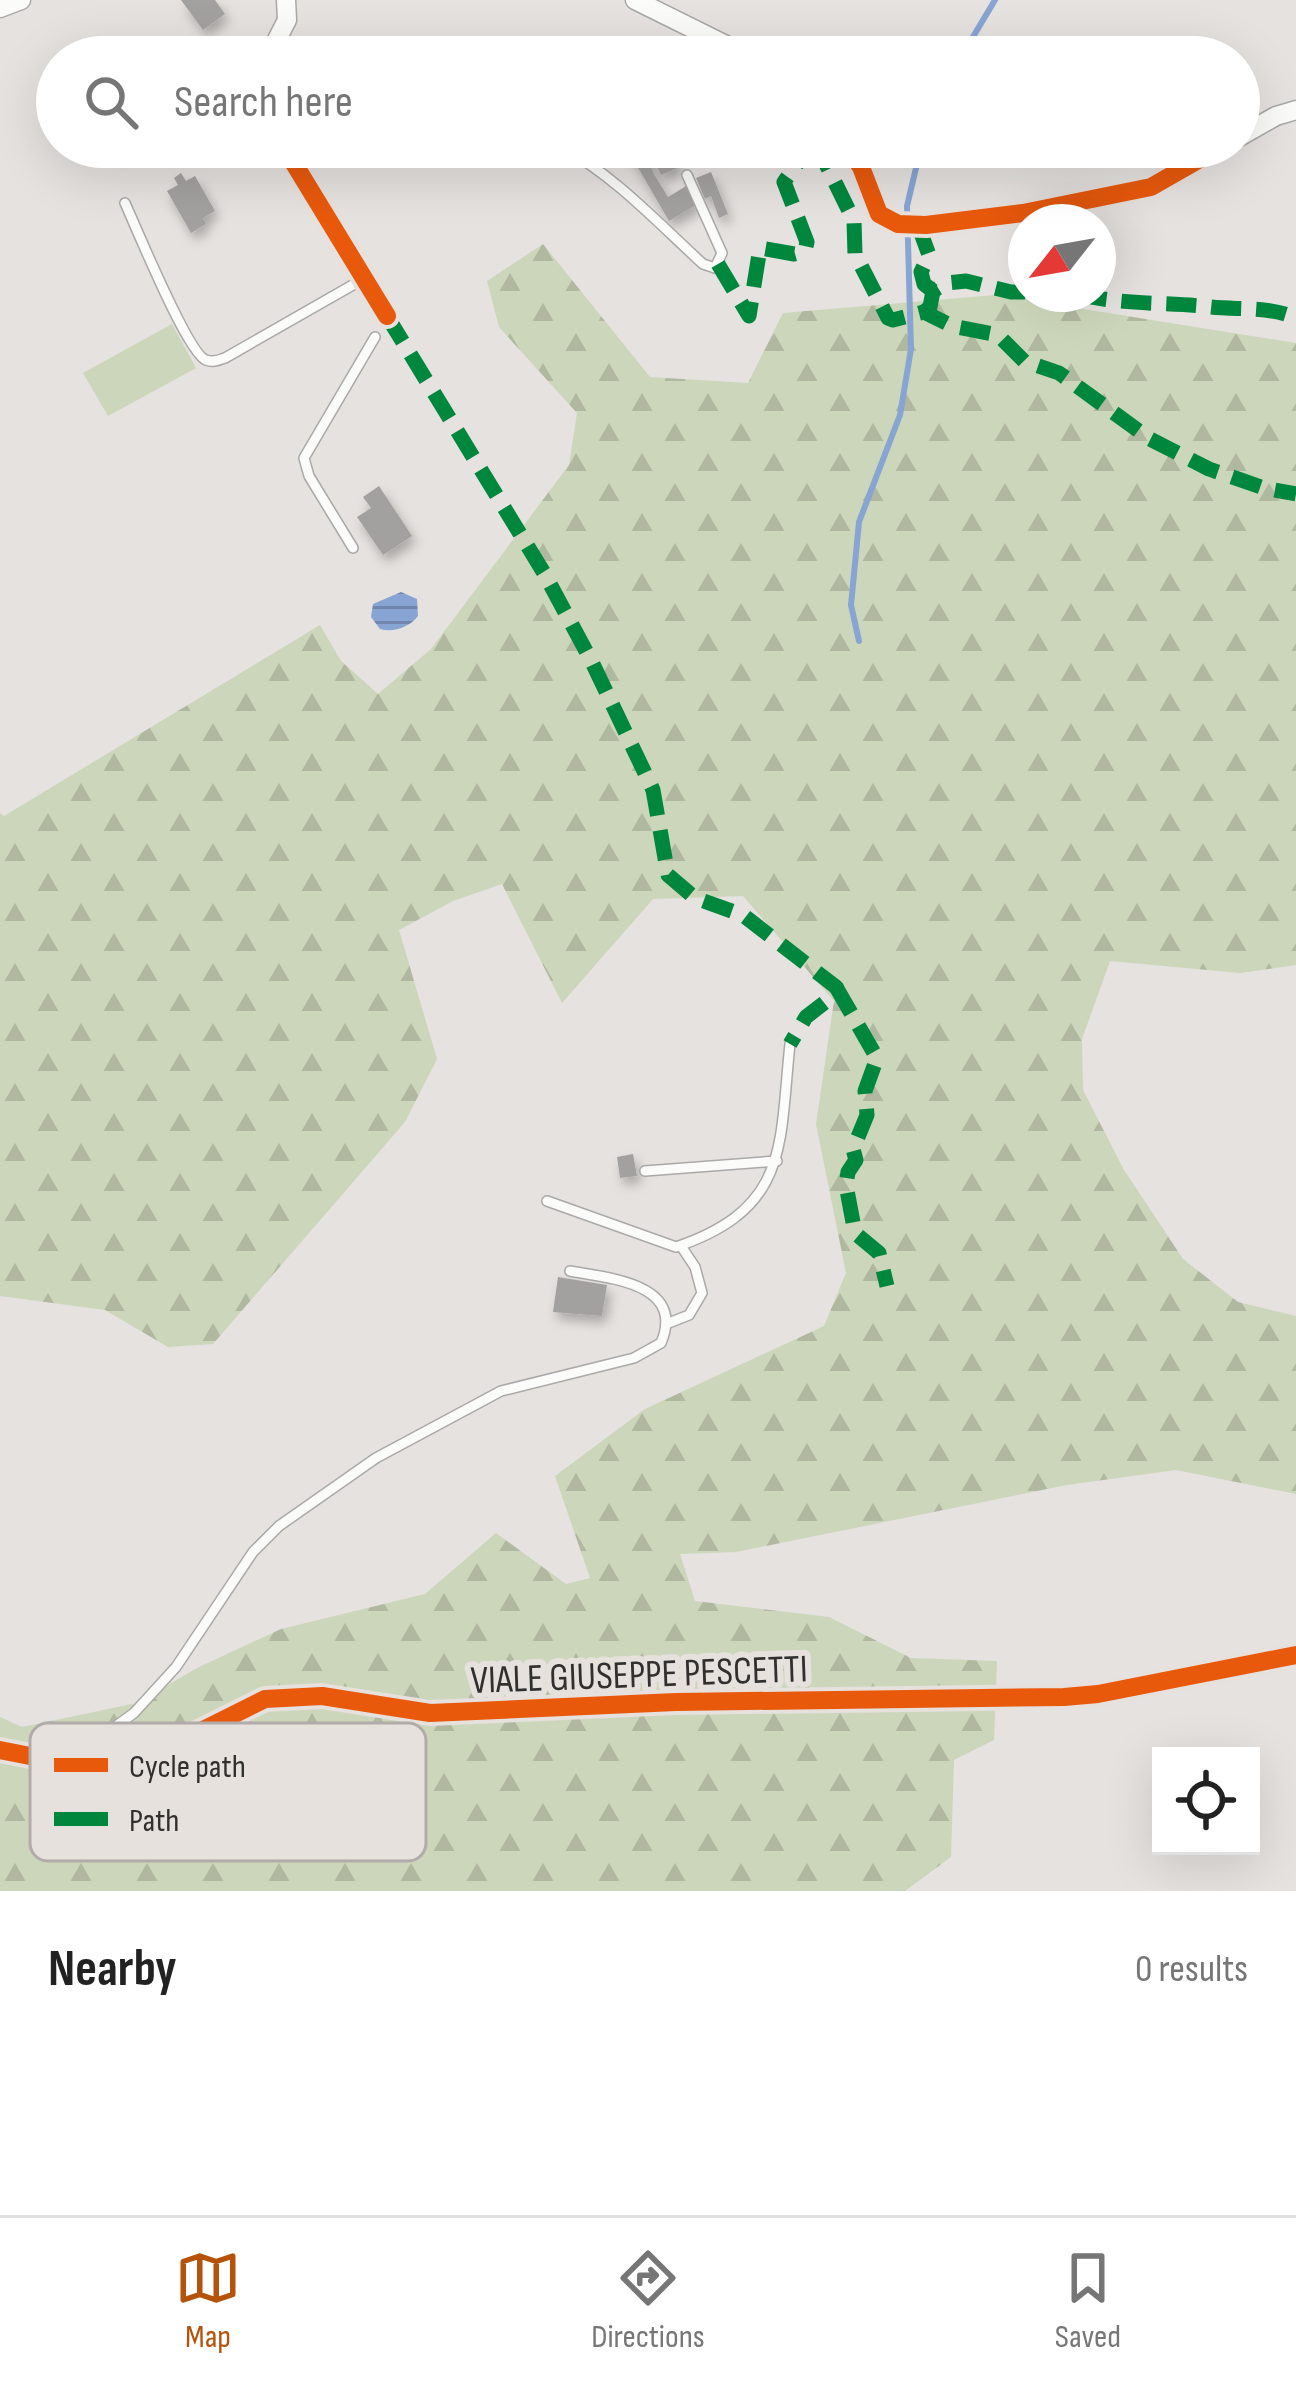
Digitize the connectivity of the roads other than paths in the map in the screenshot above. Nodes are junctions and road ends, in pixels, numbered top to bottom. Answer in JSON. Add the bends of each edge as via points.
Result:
{"nodes":[{"id":1,"x":21,"y":0,"type":"edge"},
{"id":2,"x":286,"y":0,"type":"edge"},
{"id":3,"x":635,"y":0,"type":"edge"},
{"id":4,"x":0,"y":8,"type":"edge"},
{"id":5,"x":279,"y":36,"type":"edge"},
{"id":6,"x":712,"y":36,"type":"edge"},
{"id":7,"x":1296,"y":110,"type":"edge"},
{"id":8,"x":1260,"y":125,"type":"edge"},
{"id":9,"x":297,"y":168,"type":"edge"},
{"id":10,"x":596,"y":168,"type":"edge"},
{"id":11,"x":861,"y":168,"type":"edge"},
{"id":12,"x":1184,"y":168,"type":"edge"},
{"id":13,"x":687,"y":175,"type":"dead end"},
{"id":14,"x":125,"y":203,"type":"dead end"},
{"id":15,"x":365,"y":278,"type":"junction"},
{"id":16,"x":385,"y":320,"type":"dead end"},
{"id":17,"x":375,"y":338,"type":"dead end"},
{"id":18,"x":353,"y":548,"type":"dead end"},
{"id":19,"x":790,"y":1045,"type":"dead end"},
{"id":20,"x":777,"y":1161,"type":"junction"},
{"id":21,"x":645,"y":1171,"type":"dead end"},
{"id":22,"x":547,"y":1201,"type":"dead end"},
{"id":23,"x":681,"y":1246,"type":"junction"},
{"id":24,"x":569,"y":1271,"type":"dead end"},
{"id":25,"x":666,"y":1324,"type":"junction"},
{"id":26,"x":1296,"y":1655,"type":"edge"},
{"id":27,"x":119,"y":1723,"type":"edge"},
{"id":28,"x":216,"y":1723,"type":"edge"},
{"id":29,"x":0,"y":1750,"type":"edge"},
{"id":30,"x":30,"y":1757,"type":"edge"}],
"edges":[{"from":1,"to":4,"type":"street"},
{"from":2,"to":5,"type":"street"},
{"from":3,"to":6,"type":"street"},
{"from":7,"to":8,"type":"street"},
{"from":9,"to":15,"type":"street"},
{"from":10,"to":13,"type":"lane","via":[[715,268],[722,254]]},
{"from":11,"to":12,"type":"street","via":[[879,214],[906,224],[1023,213],[1151,187]]},
{"from":14,"to":15,"type":"lane","via":[[183,329],[207,361]]},
{"from":15,"to":16,"type":"street"},
{"from":17,"to":18,"type":"lane","via":[[304,458]]},
{"from":19,"to":20,"type":"lane"},
{"from":20,"to":21,"type":"lane"},
{"from":20,"to":23,"type":"lane","via":[[751,1204]]},
{"from":22,"to":23,"type":"lane"},
{"from":23,"to":25,"type":"lane","via":[[702,1293],[689,1315]]},
{"from":24,"to":25,"type":"lane","via":[[640,1286]]},
{"from":25,"to":27,"type":"lane","via":[[662,1343],[646,1354],[501,1391],[376,1459],[279,1526],[176,1667]]},
{"from":26,"to":28,"type":"street","name":"VIALE GIUSEPPE PESCETTI","via":[[1064,1697],[430,1713],[322,1696],[266,1699]]},
{"from":29,"to":30,"type":"street","name":"VIALE GIUSEPPE PESCETTI"}]}
